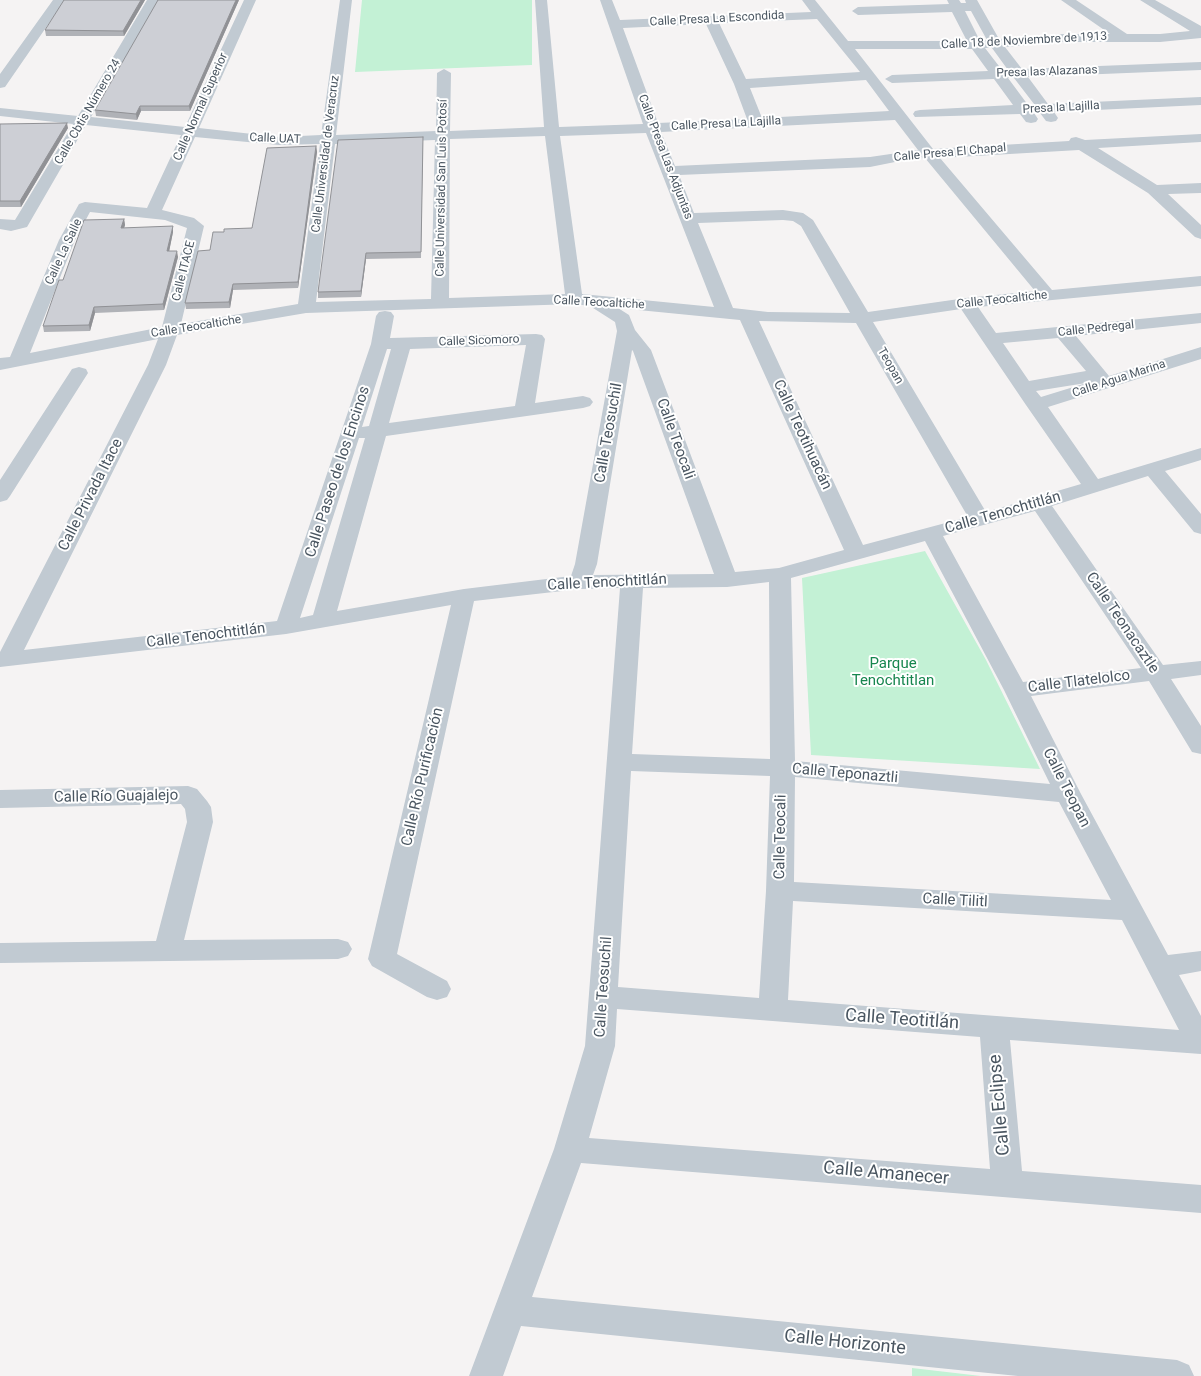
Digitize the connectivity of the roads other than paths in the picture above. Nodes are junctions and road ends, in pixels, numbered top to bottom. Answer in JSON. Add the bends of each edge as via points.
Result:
{"nodes":[{"id":1,"x":59,"y":0,"type":"edge"},
{"id":2,"x":153,"y":0,"type":"edge"},
{"id":3,"x":250,"y":0,"type":"edge"},
{"id":4,"x":346,"y":0,"type":"edge"},
{"id":5,"x":541,"y":0,"type":"edge"},
{"id":6,"x":606,"y":0,"type":"edge"},
{"id":7,"x":808,"y":0,"type":"edge"},
{"id":8,"x":1066,"y":0,"type":"edge"},
{"id":9,"x":1146,"y":0,"type":"edge"},
{"id":10,"x":973,"y":3,"type":"edge"},
{"id":11,"x":955,"y":4,"type":"edge"},
{"id":12,"x":858,"y":11,"type":"dead end"},
{"id":13,"x":820,"y":15,"type":"junction"},
{"id":14,"x":710,"y":19,"type":"junction"},
{"id":15,"x":615,"y":24,"type":"junction"},
{"id":16,"x":1201,"y":33,"type":"edge"},
{"id":17,"x":1123,"y":37,"type":"junction"},
{"id":18,"x":995,"y":43,"type":"junction"},
{"id":19,"x":846,"y":45,"type":"junction"},
{"id":20,"x":976,"y":45,"type":"junction"},
{"id":21,"x":1201,"y":66,"type":"edge"},
{"id":22,"x":444,"y":72,"type":"dead end"},
{"id":23,"x":1018,"y":74,"type":"junction"},
{"id":24,"x":998,"y":75,"type":"junction"},
{"id":25,"x":870,"y":76,"type":"junction"},
{"id":26,"x":892,"y":79,"type":"dead end"},
{"id":27,"x":0,"y":84,"type":"edge"},
{"id":28,"x":741,"y":84,"type":"junction"},
{"id":29,"x":1201,"y":101,"type":"edge"},
{"id":30,"x":0,"y":112,"type":"edge"},
{"id":31,"x":920,"y":114,"type":"dead end"},
{"id":32,"x":1028,"y":115,"type":"junction"},
{"id":33,"x":900,"y":116,"type":"junction"},
{"id":34,"x":1052,"y":119,"type":"junction"},
{"id":35,"x":83,"y":121,"type":"junction"},
{"id":36,"x":756,"y":122,"type":"junction"},
{"id":37,"x":652,"y":128,"type":"junction"},
{"id":38,"x":190,"y":132,"type":"junction"},
{"id":39,"x":552,"y":132,"type":"junction"},
{"id":40,"x":442,"y":136,"type":"junction"},
{"id":41,"x":1201,"y":138,"type":"edge"},
{"id":42,"x":328,"y":140,"type":"junction"},
{"id":43,"x":1081,"y":144,"type":"junction"},
{"id":44,"x":929,"y":154,"type":"junction"},
{"id":45,"x":669,"y":171,"type":"junction"},
{"id":46,"x":1201,"y":188,"type":"edge"},
{"id":47,"x":1154,"y":190,"type":"junction"},
{"id":48,"x":153,"y":213,"type":"junction"},
{"id":49,"x":689,"y":218,"type":"junction"},
{"id":50,"x":0,"y":224,"type":"edge"},
{"id":51,"x":1201,"y":234,"type":"edge"},
{"id":52,"x":1201,"y":281,"type":"edge"},
{"id":53,"x":1047,"y":295,"type":"junction"},
{"id":54,"x":583,"y":299,"type":"junction"},
{"id":55,"x":440,"y":303,"type":"junction"},
{"id":56,"x":966,"y":303,"type":"junction"},
{"id":57,"x":306,"y":308,"type":"junction"},
{"id":58,"x":726,"y":314,"type":"junction"},
{"id":59,"x":385,"y":316,"type":"dead end"},
{"id":60,"x":747,"y":316,"type":"junction"},
{"id":61,"x":862,"y":318,"type":"junction"},
{"id":62,"x":1196,"y":319,"type":"edge"},
{"id":63,"x":170,"y":330,"type":"junction"},
{"id":64,"x":626,"y":332,"type":"junction"},
{"id":65,"x":1063,"y":332,"type":"junction"},
{"id":66,"x":1201,"y":334,"type":"edge"},
{"id":67,"x":991,"y":339,"type":"junction"},
{"id":68,"x":380,"y":344,"type":"junction"},
{"id":69,"x":402,"y":344,"type":"junction"},
{"id":70,"x":1201,"y":353,"type":"edge"},
{"id":71,"x":9,"y":363,"type":"edge"},
{"id":72,"x":79,"y":373,"type":"dead end"},
{"id":73,"x":1102,"y":379,"type":"junction"},
{"id":74,"x":1024,"y":387,"type":"junction"},
{"id":75,"x":584,"y":402,"type":"dead end"},
{"id":76,"x":1036,"y":404,"type":"junction"},
{"id":77,"x":524,"y":410,"type":"junction"},
{"id":78,"x":377,"y":431,"type":"junction"},
{"id":79,"x":350,"y":436,"type":"junction"},
{"id":80,"x":1201,"y":454,"type":"edge"},
{"id":81,"x":1153,"y":469,"type":"junction"},
{"id":82,"x":1094,"y":487,"type":"junction"},
{"id":83,"x":0,"y":496,"type":"edge"},
{"id":84,"x":1040,"y":503,"type":"junction"},
{"id":85,"x":980,"y":520,"type":"junction"},
{"id":86,"x":1201,"y":528,"type":"edge"},
{"id":87,"x":931,"y":533,"type":"junction"},
{"id":88,"x":857,"y":554,"type":"junction"},
{"id":89,"x":780,"y":574,"type":"junction"},
{"id":90,"x":302,"y":579,"type":"junction"},
{"id":91,"x":335,"y":580,"type":"junction"},
{"id":92,"x":632,"y":580,"type":"junction"},
{"id":93,"x":727,"y":580,"type":"junction"},
{"id":94,"x":580,"y":582,"type":"junction"},
{"id":95,"x":464,"y":596,"type":"junction"},
{"id":96,"x":322,"y":622,"type":"junction"},
{"id":97,"x":286,"y":627,"type":"junction"},
{"id":98,"x":4,"y":659,"type":"edge"},
{"id":99,"x":1201,"y":668,"type":"edge"},
{"id":100,"x":1156,"y":673,"type":"junction"},
{"id":101,"x":1016,"y":690,"type":"junction"},
{"id":102,"x":1201,"y":746,"type":"edge"},
{"id":103,"x":621,"y":762,"type":"junction"},
{"id":104,"x":783,"y":768,"type":"junction"},
{"id":105,"x":1068,"y":794,"type":"junction"},
{"id":106,"x":0,"y":799,"type":"edge"},
{"id":107,"x":780,"y":891,"type":"junction"},
{"id":108,"x":1130,"y":910,"type":"junction"},
{"id":109,"x":338,"y":949,"type":"dead end"},
{"id":110,"x":167,"y":952,"type":"junction"},
{"id":111,"x":0,"y":953,"type":"edge"},
{"id":112,"x":1201,"y":960,"type":"edge"},
{"id":113,"x":1160,"y":966,"type":"junction"},
{"id":114,"x":437,"y":989,"type":"dead end"},
{"id":115,"x":604,"y":996,"type":"junction"},
{"id":116,"x":773,"y":1010,"type":"junction"},
{"id":117,"x":994,"y":1027,"type":"junction"},
{"id":118,"x":1201,"y":1043,"type":"edge"},
{"id":119,"x":570,"y":1149,"type":"junction"},
{"id":120,"x":1007,"y":1183,"type":"junction"},
{"id":121,"x":1201,"y":1198,"type":"edge"},
{"id":122,"x":512,"y":1310,"type":"junction"},
{"id":123,"x":486,"y":1376,"type":"edge"},
{"id":124,"x":1177,"y":1376,"type":"edge"}],
"edges":[{"from":1,"to":27,"type":"street"},
{"from":2,"to":35,"type":"street","name":"Calle Cbtis Número 24"},
{"from":3,"to":38,"type":"street","name":"Calle Normal Superior"},
{"from":4,"to":42,"type":"street","name":"Calle Universidad de Veracruz"},
{"from":5,"to":39,"type":"street"},
{"from":6,"to":15,"type":"street","name":"Calle Presa Las Adjuntas"},
{"from":7,"to":13,"type":"street"},
{"from":8,"to":17,"type":"street"},
{"from":9,"to":16,"type":"street"},
{"from":10,"to":11,"type":"street"},
{"from":10,"to":18,"type":"street"},
{"from":11,"to":12,"type":"street"},
{"from":11,"to":20,"type":"street"},
{"from":13,"to":14,"type":"street","name":"Calle Presa La Escondida"},
{"from":13,"to":19,"type":"street"},
{"from":14,"to":15,"type":"street","name":"Calle Presa La Escondida"},
{"from":14,"to":28,"type":"street"},
{"from":15,"to":37,"type":"street","name":"Calle Presa Las Adjuntas"},
{"from":16,"to":17,"type":"street","name":"Calle 18 de Noviembre de 1913","via":[[1160,38]]},
{"from":17,"to":18,"type":"street","name":"Calle 18 de Noviembre de 1913"},
{"from":18,"to":20,"type":"street","name":"Calle 18 de Noviembre de 1913"},
{"from":18,"to":23,"type":"street"},
{"from":19,"to":20,"type":"street","name":"Calle 18 de Noviembre de 1913"},
{"from":19,"to":25,"type":"street"},
{"from":20,"to":24,"type":"street"},
{"from":21,"to":23,"type":"street","name":"Presa las Alazanas"},
{"from":22,"to":40,"type":"street","name":"Calle Universidad San Luis Potosí"},
{"from":23,"to":24,"type":"street","name":"Presa las Alazanas"},
{"from":23,"to":34,"type":"street"},
{"from":24,"to":26,"type":"street","name":"Presa las Alazanas"},
{"from":24,"to":32,"type":"street"},
{"from":25,"to":28,"type":"street"},
{"from":25,"to":33,"type":"street"},
{"from":28,"to":36,"type":"street"},
{"from":29,"to":34,"type":"street","name":"Presa la Lajilla"},
{"from":30,"to":35,"type":"street","name":"Calle UAT"},
{"from":31,"to":32,"type":"street","name":"Presa la Lajilla"},
{"from":32,"to":34,"type":"street","name":"Presa la Lajilla"},
{"from":33,"to":36,"type":"street","name":"Calle Presa La Lajilla"},
{"from":33,"to":44,"type":"street"},
{"from":34,"to":43,"type":"street"},
{"from":35,"to":38,"type":"street","name":"Calle UAT"},
{"from":35,"to":50,"type":"street","name":"Calle Cbtis Número 24","via":[[22,224]]},
{"from":36,"to":37,"type":"street","name":"Calle Presa La Lajilla"},
{"from":37,"to":39,"type":"street","name":"Calle Presa La Lajilla"},
{"from":37,"to":45,"type":"street","name":"Calle Presa Las Adjuntas"},
{"from":38,"to":42,"type":"street","name":"Calle UAT","via":[[268,141]]},
{"from":38,"to":48,"type":"street","name":"Calle Normal Superior"},
{"from":39,"to":40,"type":"street","name":"Calle UAT"},
{"from":39,"to":54,"type":"street"},
{"from":40,"to":42,"type":"street","name":"Calle UAT"},
{"from":40,"to":55,"type":"street","name":"Calle Universidad San Luis Potosí"},
{"from":41,"to":43,"type":"street","name":"Calle Presa El Chapal"},
{"from":42,"to":57,"type":"street","name":"Calle Universidad de Veracruz"},
{"from":43,"to":44,"type":"street","name":"Calle Presa El Chapal"},
{"from":43,"to":47,"type":"street"},
{"from":44,"to":45,"type":"street","name":"Calle Presa El Chapal","via":[[870,162]]},
{"from":44,"to":53,"type":"street"},
{"from":45,"to":49,"type":"street","name":"Calle Presa Las Adjuntas"},
{"from":46,"to":47,"type":"street"},
{"from":47,"to":51,"type":"street"},
{"from":48,"to":63,"type":"street","name":"Calle ITACE","via":[[196,226]]},
{"from":48,"to":71,"type":"street","name":"Calle La Salle","via":[[85,207]]},
{"from":49,"to":58,"type":"street","name":"Calle Presa Las Adjuntas"},
{"from":49,"to":61,"type":"street","name":"Teopan","via":[[797,216],[807,223]]},
{"from":52,"to":53,"type":"street","name":"Calle Teocaltiche"},
{"from":53,"to":56,"type":"street","name":"Calle Teocaltiche"},
{"from":54,"to":55,"type":"street","name":"Calle Teocaltiche"},
{"from":54,"to":58,"type":"street","name":"Calle Teocaltiche"},
{"from":54,"to":64,"type":"street","via":[[610,309],[623,320]]},
{"from":55,"to":57,"type":"street","name":"Calle Teocaltiche"},
{"from":56,"to":61,"type":"street","name":"Calle Teocaltiche"},
{"from":56,"to":67,"type":"street"},
{"from":57,"to":63,"type":"street","name":"Calle Teocaltiche"},
{"from":58,"to":60,"type":"street","name":"Calle Teocaltiche"},
{"from":59,"to":68,"type":"street","name":"Calle Paseo de los Encinos"},
{"from":60,"to":61,"type":"street","name":"Calle Teocaltiche"},
{"from":60,"to":88,"type":"street","name":"Calle Teotihuacán"},
{"from":61,"to":85,"type":"street","name":"Teopan"},
{"from":62,"to":65,"type":"street","name":"Calle Pedregal"},
{"from":62,"to":66,"type":"street"},
{"from":63,"to":71,"type":"street","name":"Calle Teocaltiche"},
{"from":63,"to":98,"type":"street","name":"Calle Privada Itace","via":[[157,365]]},
{"from":64,"to":93,"type":"street","name":"Calle Teocali","via":[[642,350]]},
{"from":64,"to":94,"type":"street","name":"Calle Teosuchil","via":[[586,564]]},
{"from":65,"to":67,"type":"street","name":"Calle Pedregal"},
{"from":65,"to":73,"type":"street"},
{"from":67,"to":74,"type":"street"},
{"from":68,"to":69,"type":"street","name":"Calle Sicomoro"},
{"from":68,"to":79,"type":"street","name":"Calle Paseo de los Encinos"},
{"from":69,"to":77,"type":"street","name":"Calle Sicomoro","via":[[536,339]]},
{"from":69,"to":78,"type":"street","name":"Calle Paseo de los Encinos"},
{"from":70,"to":73,"type":"street","name":"Calle Agua Marina"},
{"from":72,"to":83,"type":"street"},
{"from":73,"to":74,"type":"street"},
{"from":73,"to":76,"type":"street","name":"Calle Agua Marina"},
{"from":74,"to":76,"type":"street"},
{"from":75,"to":77,"type":"street"},
{"from":76,"to":82,"type":"street"},
{"from":77,"to":78,"type":"street"},
{"from":78,"to":79,"type":"street"},
{"from":78,"to":91,"type":"street","name":"Calle Paseo de los Encinos"},
{"from":79,"to":90,"type":"street","name":"Calle Paseo de los Encinos"},
{"from":80,"to":81,"type":"street","name":"Calle Tenochtitlán"},
{"from":81,"to":82,"type":"street","name":"Calle Tenochtitlán"},
{"from":81,"to":86,"type":"street"},
{"from":82,"to":84,"type":"street","name":"Calle Tenochtitlán"},
{"from":84,"to":85,"type":"street","name":"Calle Tenochtitlán"},
{"from":84,"to":100,"type":"street","name":"Calle Teonacaztle"},
{"from":85,"to":87,"type":"street","name":"Calle Tenochtitlán"},
{"from":87,"to":88,"type":"street","name":"Calle Tenochtitlán"},
{"from":87,"to":101,"type":"street","name":"Calle Teopan"},
{"from":88,"to":89,"type":"street","name":"Calle Tenochtitlán"},
{"from":89,"to":93,"type":"street","name":"Calle Tenochtitlán"},
{"from":89,"to":104,"type":"street","name":"Calle Teocali"},
{"from":90,"to":91,"type":"street"},
{"from":90,"to":97,"type":"street","name":"Calle Paseo de los Encinos"},
{"from":91,"to":96,"type":"street","name":"Calle Paseo de los Encinos"},
{"from":92,"to":93,"type":"street","name":"Calle Tenochtitlán"},
{"from":92,"to":94,"type":"street","name":"Calle Tenochtitlán"},
{"from":92,"to":103,"type":"street","name":"Calle Teosuchil"},
{"from":94,"to":95,"type":"street","name":"Calle Tenochtitlán"},
{"from":95,"to":96,"type":"street","name":"Calle Tenochtitlán"},
{"from":95,"to":114,"type":"street","name":"Calle Río Purificación","via":[[382,958]]},
{"from":96,"to":97,"type":"street","name":"Calle Tenochtitlán"},
{"from":97,"to":98,"type":"street","name":"Calle Tenochtitlán"},
{"from":99,"to":100,"type":"street","name":"Calle Tlatelolco"},
{"from":100,"to":101,"type":"street","name":"Calle Tlatelolco"},
{"from":100,"to":102,"type":"street","name":"Calle Teonacaztle"},
{"from":101,"to":105,"type":"street","name":"Calle Teopan"},
{"from":103,"to":104,"type":"street","name":"Calle Teponaztli"},
{"from":103,"to":115,"type":"street","name":"Calle Teosuchil"},
{"from":104,"to":105,"type":"street","name":"Calle Teponaztli"},
{"from":104,"to":107,"type":"street","name":"Calle Teocali"},
{"from":105,"to":108,"type":"street","name":"Calle Teopan"},
{"from":106,"to":110,"type":"street","name":"Calle Río Guajalejo","via":[[188,795],[198,807],[200,822]]},
{"from":107,"to":108,"type":"street","name":"Calle Tilitl"},
{"from":107,"to":116,"type":"street","name":"Calle Teocali"},
{"from":108,"to":113,"type":"street","name":"Calle Teopan"},
{"from":109,"to":110,"type":"street"},
{"from":110,"to":111,"type":"street"},
{"from":112,"to":113,"type":"street"},
{"from":113,"to":118,"type":"street","name":"Calle Teopan"},
{"from":115,"to":116,"type":"street","name":"Calle Teotitlán"},
{"from":115,"to":119,"type":"street","name":"Calle Teosuchil","via":[[600,1046]]},
{"from":116,"to":117,"type":"street","name":"Calle Teotitlán"},
{"from":117,"to":118,"type":"street","name":"Calle Teotitlán"},
{"from":117,"to":120,"type":"street","name":"Calle Eclipse"},
{"from":119,"to":120,"type":"street","name":"Calle Amanecer"},
{"from":119,"to":122,"type":"street","name":"Calle Teosuchil"},
{"from":120,"to":121,"type":"street","name":"Calle Amanecer"},
{"from":122,"to":123,"type":"street","name":"Calle Teosuchil"},
{"from":122,"to":124,"type":"street","name":"Calle Horizonte"}]}
